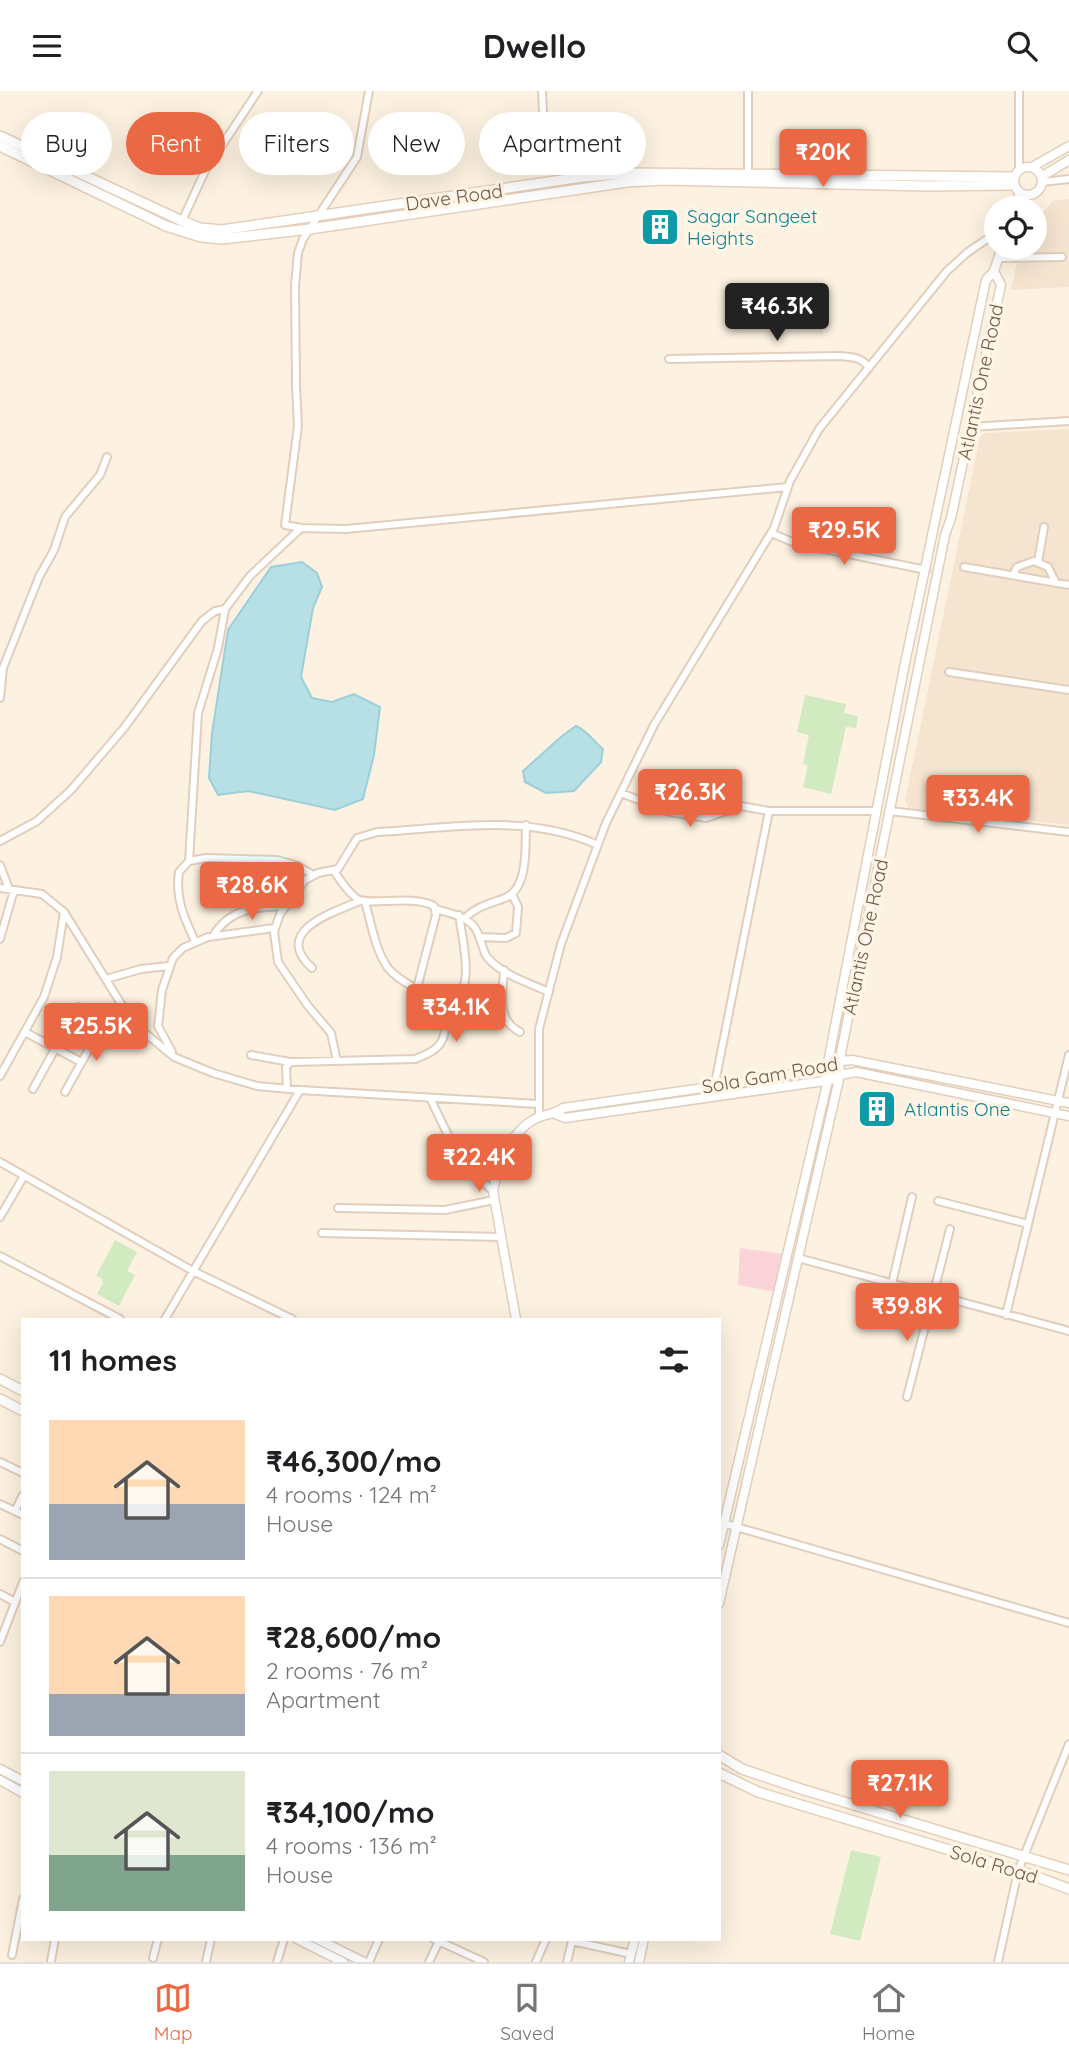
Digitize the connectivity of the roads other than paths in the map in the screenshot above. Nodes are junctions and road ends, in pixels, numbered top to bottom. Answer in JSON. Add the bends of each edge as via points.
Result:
{"nodes":[{"id":1,"x":258,"y":91,"type":"edge"},
{"id":2,"x":369,"y":91,"type":"edge"},
{"id":3,"x":542,"y":91,"type":"edge"},
{"id":4,"x":748,"y":91,"type":"edge"},
{"id":5,"x":1019,"y":91,"type":"edge"},
{"id":6,"x":543,"y":112,"type":"edge"},
{"id":7,"x":0,"y":136,"type":"edge"},
{"id":8,"x":0,"y":146,"type":"edge"},
{"id":9,"x":1069,"y":146,"type":"edge"},
{"id":10,"x":1069,"y":160,"type":"edge"},
{"id":11,"x":1032,"y":167,"type":"junction"},
{"id":12,"x":748,"y":173,"type":"junction"},
{"id":13,"x":1042,"y":179,"type":"junction"},
{"id":14,"x":1069,"y":179,"type":"edge"},
{"id":15,"x":1016,"y":181,"type":"junction"},
{"id":16,"x":1015,"y":196,"type":"edge"},
{"id":17,"x":318,"y":217,"type":"junction"},
{"id":18,"x":182,"y":221,"type":"junction"},
{"id":19,"x":310,"y":229,"type":"junction"},
{"id":20,"x":984,"y":241,"type":"edge"},
{"id":21,"x":1047,"y":257,"type":"edge"},
{"id":22,"x":1062,"y":257,"type":"dead end"},
{"id":23,"x":998,"y":259,"type":"edge"},
{"id":24,"x":994,"y":271,"type":"junction"},
{"id":25,"x":669,"y":359,"type":"dead end"},
{"id":26,"x":869,"y":367,"type":"junction"},
{"id":27,"x":1069,"y":421,"type":"edge"},
{"id":28,"x":970,"y":427,"type":"junction"},
{"id":29,"x":107,"y":457,"type":"dead end"},
{"id":30,"x":788,"y":487,"type":"junction"},
{"id":31,"x":301,"y":527,"type":"junction"},
{"id":32,"x":1044,"y":527,"type":"dead end"},
{"id":33,"x":771,"y":533,"type":"junction"},
{"id":34,"x":1038,"y":562,"type":"junction"},
{"id":35,"x":964,"y":567,"type":"dead end"},
{"id":36,"x":926,"y":570,"type":"junction"},
{"id":37,"x":1013,"y":575,"type":"junction"},
{"id":38,"x":1056,"y":583,"type":"junction"},
{"id":39,"x":1069,"y":585,"type":"edge"},
{"id":40,"x":225,"y":609,"type":"junction"},
{"id":41,"x":949,"y":672,"type":"dead end"},
{"id":42,"x":1069,"y":690,"type":"edge"},
{"id":43,"x":0,"y":698,"type":"edge"},
{"id":44,"x":621,"y":793,"type":"junction"},
{"id":45,"x":769,"y":811,"type":"junction"},
{"id":46,"x":877,"y":811,"type":"junction"},
{"id":47,"x":890,"y":811,"type":"junction"},
{"id":48,"x":526,"y":825,"type":"junction"},
{"id":49,"x":1069,"y":832,"type":"edge"},
{"id":50,"x":0,"y":841,"type":"edge"},
{"id":51,"x":598,"y":845,"type":"junction"},
{"id":52,"x":189,"y":862,"type":"junction"},
{"id":53,"x":0,"y":865,"type":"edge"},
{"id":54,"x":334,"y":871,"type":"junction"},
{"id":55,"x":313,"y":875,"type":"junction"},
{"id":56,"x":0,"y":888,"type":"edge"},
{"id":57,"x":11,"y":889,"type":"junction"},
{"id":58,"x":512,"y":894,"type":"junction"},
{"id":59,"x":363,"y":901,"type":"junction"},
{"id":60,"x":286,"y":906,"type":"junction"},
{"id":61,"x":436,"y":909,"type":"junction"},
{"id":62,"x":64,"y":912,"type":"junction"},
{"id":63,"x":462,"y":917,"type":"junction"},
{"id":64,"x":274,"y":928,"type":"junction"},
{"id":65,"x":213,"y":936,"type":"junction"},
{"id":66,"x":479,"y":937,"type":"junction"},
{"id":67,"x":0,"y":939,"type":"edge"},
{"id":68,"x":195,"y":941,"type":"junction"},
{"id":69,"x":168,"y":966,"type":"junction"},
{"id":70,"x":312,"y":968,"type":"dead end"},
{"id":71,"x":503,"y":970,"type":"junction"},
{"id":72,"x":106,"y":979,"type":"junction"},
{"id":73,"x":418,"y":988,"type":"junction"},
{"id":74,"x":549,"y":992,"type":"junction"},
{"id":75,"x":428,"y":996,"type":"junction"},
{"id":76,"x":78,"y":1007,"type":"dead end"},
{"id":77,"x":104,"y":1022,"type":"dead end"},
{"id":78,"x":25,"y":1032,"type":"junction"},
{"id":79,"x":520,"y":1032,"type":"dead end"},
{"id":80,"x":55,"y":1048,"type":"junction"},
{"id":81,"x":251,"y":1055,"type":"dead end"},
{"id":82,"x":1069,"y":1055,"type":"edge"},
{"id":83,"x":174,"y":1057,"type":"junction"},
{"id":84,"x":337,"y":1061,"type":"junction"},
{"id":85,"x":81,"y":1062,"type":"junction"},
{"id":86,"x":291,"y":1062,"type":"junction"},
{"id":87,"x":839,"y":1063,"type":"junction"},
{"id":88,"x":828,"y":1067,"type":"junction"},
{"id":89,"x":840,"y":1075,"type":"junction"},
{"id":90,"x":0,"y":1076,"type":"edge"},
{"id":91,"x":828,"y":1080,"type":"junction"},
{"id":92,"x":715,"y":1086,"type":"junction"},
{"id":93,"x":287,"y":1088,"type":"junction"},
{"id":94,"x":33,"y":1089,"type":"dead end"},
{"id":95,"x":300,"y":1090,"type":"junction"},
{"id":96,"x":65,"y":1092,"type":"dead end"},
{"id":97,"x":713,"y":1097,"type":"junction"},
{"id":98,"x":431,"y":1100,"type":"junction"},
{"id":99,"x":1059,"y":1101,"type":"junction"},
{"id":100,"x":1069,"y":1103,"type":"edge"},
{"id":101,"x":538,"y":1104,"type":"junction"},
{"id":102,"x":555,"y":1114,"type":"junction"},
{"id":103,"x":1056,"y":1114,"type":"junction"},
{"id":104,"x":1069,"y":1116,"type":"edge"},
{"id":105,"x":539,"y":1117,"type":"junction"},
{"id":106,"x":0,"y":1162,"type":"edge"},
{"id":107,"x":24,"y":1176,"type":"junction"},
{"id":108,"x":494,"y":1195,"type":"junction"},
{"id":109,"x":912,"y":1197,"type":"dead end"},
{"id":110,"x":938,"y":1201,"type":"dead end"},
{"id":111,"x":338,"y":1208,"type":"dead end"},
{"id":112,"x":0,"y":1217,"type":"edge"},
{"id":113,"x":1028,"y":1224,"type":"junction"},
{"id":114,"x":950,"y":1229,"type":"dead end"},
{"id":115,"x":322,"y":1233,"type":"dead end"},
{"id":116,"x":502,"y":1237,"type":"junction"},
{"id":117,"x":0,"y":1256,"type":"edge"},
{"id":118,"x":798,"y":1258,"type":"junction"},
{"id":119,"x":193,"y":1271,"type":"junction"},
{"id":120,"x":892,"y":1284,"type":"junction"},
{"id":121,"x":933,"y":1295,"type":"junction"},
{"id":122,"x":1006,"y":1315,"type":"junction"},
{"id":123,"x":118,"y":1318,"type":"edge"},
{"id":124,"x":166,"y":1318,"type":"edge"},
{"id":125,"x":290,"y":1318,"type":"edge"},
{"id":126,"x":516,"y":1318,"type":"edge"},
{"id":127,"x":1069,"y":1331,"type":"edge"},
{"id":128,"x":0,"y":1379,"type":"edge"},
{"id":129,"x":21,"y":1390,"type":"edge"},
{"id":130,"x":907,"y":1397,"type":"dead end"},
{"id":131,"x":0,"y":1399,"type":"edge"},
{"id":132,"x":21,"y":1410,"type":"edge"},
{"id":133,"x":0,"y":1462,"type":"edge"},
{"id":134,"x":21,"y":1472,"type":"edge"},
{"id":135,"x":21,"y":1499,"type":"edge"},
{"id":136,"x":0,"y":1504,"type":"edge"},
{"id":137,"x":15,"y":1511,"type":"junction"},
{"id":138,"x":21,"y":1514,"type":"edge"},
{"id":139,"x":722,"y":1523,"type":"edge"},
{"id":140,"x":738,"y":1527,"type":"junction"},
{"id":141,"x":0,"y":1539,"type":"edge"},
{"id":142,"x":21,"y":1550,"type":"edge"},
{"id":143,"x":21,"y":1587,"type":"edge"},
{"id":144,"x":0,"y":1594,"type":"edge"},
{"id":145,"x":721,"y":1595,"type":"edge"},
{"id":146,"x":15,"y":1602,"type":"junction"},
{"id":147,"x":1069,"y":1623,"type":"edge"},
{"id":148,"x":0,"y":1642,"type":"edge"},
{"id":149,"x":1069,"y":1744,"type":"edge"},
{"id":150,"x":721,"y":1756,"type":"edge"},
{"id":151,"x":0,"y":1769,"type":"edge"},
{"id":152,"x":721,"y":1774,"type":"edge"},
{"id":153,"x":0,"y":1780,"type":"edge"},
{"id":154,"x":21,"y":1780,"type":"edge"},
{"id":155,"x":21,"y":1792,"type":"edge"},
{"id":156,"x":1025,"y":1856,"type":"junction"},
{"id":157,"x":1069,"y":1870,"type":"edge"},
{"id":158,"x":1018,"y":1871,"type":"junction"},
{"id":159,"x":1069,"y":1889,"type":"edge"},
{"id":160,"x":21,"y":1909,"type":"edge"},
{"id":161,"x":55,"y":1941,"type":"edge"},
{"id":162,"x":157,"y":1941,"type":"edge"},
{"id":163,"x":211,"y":1941,"type":"edge"},
{"id":164,"x":283,"y":1941,"type":"edge"},
{"id":165,"x":301,"y":1941,"type":"edge"},
{"id":166,"x":378,"y":1941,"type":"edge"},
{"id":167,"x":438,"y":1941,"type":"edge"},
{"id":168,"x":440,"y":1941,"type":"edge"},
{"id":169,"x":545,"y":1941,"type":"edge"},
{"id":170,"x":572,"y":1941,"type":"edge"},
{"id":171,"x":575,"y":1941,"type":"edge"},
{"id":172,"x":634,"y":1941,"type":"edge"},
{"id":173,"x":644,"y":1941,"type":"edge"},
{"id":174,"x":334,"y":1943,"type":"edge"},
{"id":175,"x":12,"y":1955,"type":"dead end"},
{"id":176,"x":153,"y":1958,"type":"dead end"},
{"id":177,"x":630,"y":1958,"type":"edge"},
{"id":178,"x":51,"y":1961,"type":"edge"},
{"id":179,"x":206,"y":1962,"type":"edge"},
{"id":180,"x":278,"y":1962,"type":"edge"},
{"id":181,"x":343,"y":1962,"type":"edge"},
{"id":182,"x":366,"y":1962,"type":"edge"},
{"id":183,"x":429,"y":1962,"type":"edge"},
{"id":184,"x":484,"y":1962,"type":"edge"},
{"id":185,"x":536,"y":1962,"type":"edge"},
{"id":186,"x":567,"y":1962,"type":"edge"},
{"id":187,"x":639,"y":1962,"type":"edge"},
{"id":188,"x":998,"y":1962,"type":"edge"}],
"edges":[{"from":1,"to":18,"type":"street","via":[[205,171]]},
{"from":2,"to":17,"type":"street","via":[[357,157]]},
{"from":3,"to":6,"type":"street"},
{"from":4,"to":12,"type":"street"},
{"from":5,"to":15,"type":"street"},
{"from":7,"to":18,"type":"main road","name":"Dave Road"},
{"from":8,"to":19,"type":"main road","via":[[166,226],[201,237],[222,239]]},
{"from":9,"to":11,"type":"street"},
{"from":10,"to":13,"type":"street"},
{"from":11,"to":13,"type":"street"},
{"from":11,"to":15,"type":"street"},
{"from":12,"to":15,"type":"main road","name":"Dave Road"},
{"from":12,"to":17,"type":"main road","name":"Dave Road","via":[[582,177]]},
{"from":13,"to":14,"type":"street"},
{"from":13,"to":15,"type":"street","via":[[1034,194]]},
{"from":15,"to":16,"type":"street"},
{"from":15,"to":19,"type":"main road","via":[[927,186],[627,182]]},
{"from":17,"to":18,"type":"main road","name":"Dave Road","via":[[222,230]]},
{"from":17,"to":19,"type":"street"},
{"from":19,"to":31,"type":"street","via":[[298,253],[295,285],[298,426],[285,524]]},
{"from":20,"to":26,"type":"street","via":[[947,271]]},
{"from":21,"to":22,"type":"street"},
{"from":23,"to":24,"type":"street","name":"Atlantis One Road"},
{"from":24,"to":28,"type":"street","name":"Atlantis One Road","via":[[1001,285]]},
{"from":24,"to":36,"type":"street","name":"Atlantis One Road","via":[[986,280]]},
{"from":25,"to":26,"type":"street","via":[[840,356],[855,357]]},
{"from":26,"to":30,"type":"street","via":[[819,429]]},
{"from":27,"to":28,"type":"street"},
{"from":28,"to":47,"type":"street","name":"Atlantis One Road"},
{"from":29,"to":43,"type":"street","via":[[100,475],[65,517],[3,668]]},
{"from":30,"to":31,"type":"street","via":[[346,529]]},
{"from":30,"to":33,"type":"street"},
{"from":31,"to":40,"type":"street","via":[[250,576]]},
{"from":32,"to":34,"type":"street"},
{"from":33,"to":36,"type":"street","via":[[795,543]]},
{"from":33,"to":44,"type":"street","via":[[654,725]]},
{"from":34,"to":37,"type":"street","via":[[1017,567]]},
{"from":34,"to":38,"type":"street","via":[[1048,567]]},
{"from":35,"to":37,"type":"street"},
{"from":36,"to":46,"type":"street","name":"Atlantis One Road"},
{"from":37,"to":38,"type":"street"},
{"from":38,"to":39,"type":"street"},
{"from":40,"to":50,"type":"street","via":[[202,621],[124,728],[71,790],[37,821]]},
{"from":40,"to":52,"type":"street","via":[[197,725]]},
{"from":41,"to":42,"type":"street"},
{"from":44,"to":45,"type":"street","via":[[670,812],[706,818],[741,806]]},
{"from":44,"to":51,"type":"street"},
{"from":45,"to":46,"type":"street"},
{"from":45,"to":92,"type":"street"},
{"from":46,"to":88,"type":"street","name":"Atlantis One Road"},
{"from":47,"to":49,"type":"street"},
{"from":47,"to":87,"type":"street","name":"Atlantis One Road"},
{"from":48,"to":51,"type":"street"},
{"from":48,"to":54,"type":"street","via":[[364,835]]},
{"from":48,"to":58,"type":"street","via":[[522,874]]},
{"from":51,"to":74,"type":"street","via":[[561,944]]},
{"from":52,"to":55,"type":"street","via":[[206,858],[277,860]]},
{"from":52,"to":68,"type":"street","via":[[179,872],[178,892]]},
{"from":53,"to":57,"type":"street"},
{"from":54,"to":55,"type":"street"},
{"from":54,"to":59,"type":"street","via":[[351,894]]},
{"from":55,"to":60,"type":"street"},
{"from":56,"to":57,"type":"street"},
{"from":57,"to":62,"type":"street","via":[[42,894]]},
{"from":57,"to":67,"type":"street"},
{"from":58,"to":63,"type":"street"},
{"from":58,"to":66,"type":"street","via":[[517,908],[516,933],[506,938]]},
{"from":59,"to":61,"type":"street","via":[[411,899]]},
{"from":59,"to":70,"type":"street","via":[[317,919],[302,933],[299,953]]},
{"from":59,"to":73,"type":"street","via":[[387,967]]},
{"from":60,"to":64,"type":"street"},
{"from":60,"to":65,"type":"street","via":[[243,911],[221,924]]},
{"from":61,"to":63,"type":"street"},
{"from":61,"to":73,"type":"street"},
{"from":62,"to":72,"type":"street"},
{"from":62,"to":78,"type":"street","via":[[51,978]]},
{"from":63,"to":66,"type":"street","via":[[471,922]]},
{"from":63,"to":75,"type":"street","via":[[464,986],[458,994]]},
{"from":64,"to":65,"type":"street"},
{"from":64,"to":84,"type":"street","via":[[278,962],[331,1033]]},
{"from":65,"to":68,"type":"street"},
{"from":66,"to":71,"type":"street","via":[[488,957]]},
{"from":68,"to":69,"type":"street"},
{"from":69,"to":72,"type":"street"},
{"from":69,"to":83,"type":"street","via":[[158,1026]]},
{"from":71,"to":74,"type":"street"},
{"from":71,"to":79,"type":"street","via":[[503,1016]]},
{"from":72,"to":83,"type":"street","via":[[133,1023]]},
{"from":73,"to":75,"type":"street"},
{"from":74,"to":101,"type":"street","via":[[539,1029]]},
{"from":75,"to":84,"type":"street","via":[[445,1019],[444,1037],[432,1052],[415,1059]]},
{"from":76,"to":80,"type":"street"},
{"from":77,"to":85,"type":"street"},
{"from":78,"to":80,"type":"street"},
{"from":78,"to":90,"type":"street"},
{"from":80,"to":85,"type":"street"},
{"from":80,"to":94,"type":"street"},
{"from":81,"to":86,"type":"street"},
{"from":82,"to":99,"type":"street"},
{"from":83,"to":93,"type":"street","via":[[257,1086]]},
{"from":84,"to":86,"type":"street"},
{"from":85,"to":96,"type":"street"},
{"from":86,"to":93,"type":"street","via":[[286,1067]]},
{"from":87,"to":88,"type":"street","name":"Sola Gam Road"},
{"from":87,"to":89,"type":"street","name":"Atlantis One Road"},
{"from":87,"to":99,"type":"street","name":"Sola Gam Road","via":[[852,1060]]},
{"from":88,"to":91,"type":"street","name":"Atlantis One Road"},
{"from":88,"to":92,"type":"street","name":"Sola Gam Road"},
{"from":89,"to":91,"type":"street","name":"Sola Gam Road"},
{"from":89,"to":103,"type":"street","name":"Sola Gam Road","via":[[856,1072]]},
{"from":89,"to":118,"type":"street","name":"Atlantis One Road"},
{"from":91,"to":97,"type":"street","name":"Sola Gam Road"},
{"from":91,"to":139,"type":"street","name":"Atlantis One Road"},
{"from":92,"to":97,"type":"street"},
{"from":92,"to":102,"type":"street","name":"Sola Gam Road","via":[[564,1108]]},
{"from":93,"to":95,"type":"street"},
{"from":95,"to":98,"type":"street"},
{"from":95,"to":119,"type":"street"},
{"from":97,"to":102,"type":"street","name":"Sola Gam Road","via":[[565,1118]]},
{"from":98,"to":101,"type":"street"},
{"from":98,"to":108,"type":"street","via":[[461,1162]]},
{"from":99,"to":100,"type":"street","name":"Sola Gam Road"},
{"from":99,"to":103,"type":"street"},
{"from":101,"to":105,"type":"street"},
{"from":102,"to":105,"type":"street","name":"Sola Gam Road"},
{"from":103,"to":104,"type":"street","name":"Sola Gam Road"},
{"from":103,"to":113,"type":"street"},
{"from":105,"to":108,"type":"street","via":[[525,1125],[512,1144],[495,1177]]},
{"from":106,"to":107,"type":"street"},
{"from":107,"to":112,"type":"street"},
{"from":107,"to":119,"type":"street"},
{"from":108,"to":111,"type":"street","via":[[444,1210]]},
{"from":108,"to":116,"type":"street"},
{"from":109,"to":120,"type":"street"},
{"from":110,"to":113,"type":"street"},
{"from":113,"to":122,"type":"street"},
{"from":114,"to":121,"type":"street"},
{"from":115,"to":116,"type":"street"},
{"from":116,"to":126,"type":"street"},
{"from":117,"to":123,"type":"street"},
{"from":118,"to":120,"type":"street"},
{"from":118,"to":140,"type":"street","name":"Atlantis One Road"},
{"from":119,"to":124,"type":"street"},
{"from":119,"to":125,"type":"street"},
{"from":120,"to":121,"type":"street"},
{"from":121,"to":122,"type":"street"},
{"from":121,"to":130,"type":"street"},
{"from":122,"to":127,"type":"street"},
{"from":128,"to":129,"type":"main road"},
{"from":131,"to":132,"type":"main road"},
{"from":133,"to":134,"type":"street"},
{"from":135,"to":137,"type":"street"},
{"from":136,"to":137,"type":"street"},
{"from":137,"to":138,"type":"street"},
{"from":139,"to":140,"type":"street"},
{"from":140,"to":145,"type":"street","name":"Atlantis One Road"},
{"from":140,"to":147,"type":"street"},
{"from":141,"to":142,"type":"street"},
{"from":143,"to":146,"type":"street"},
{"from":144,"to":146,"type":"street"},
{"from":146,"to":148,"type":"street"},
{"from":149,"to":156,"type":"street"},
{"from":150,"to":156,"type":"main road","name":"Sola Road","via":[[742,1769],[801,1789]]},
{"from":151,"to":154,"type":"street"},
{"from":152,"to":158,"type":"main road","name":"Sola Road","via":[[758,1792]]},
{"from":153,"to":155,"type":"street"},
{"from":156,"to":157,"type":"main road","name":"Sola Road"},
{"from":156,"to":158,"type":"street"},
{"from":158,"to":159,"type":"main road","name":"Sola Road"},
{"from":158,"to":188,"type":"street"},
{"from":160,"to":175,"type":"street"},
{"from":161,"to":178,"type":"street"},
{"from":162,"to":176,"type":"street"},
{"from":163,"to":179,"type":"street"},
{"from":164,"to":180,"type":"street"},
{"from":165,"to":181,"type":"street"},
{"from":166,"to":182,"type":"street"},
{"from":167,"to":183,"type":"street"},
{"from":168,"to":184,"type":"street"},
{"from":169,"to":185,"type":"street"},
{"from":170,"to":186,"type":"street"},
{"from":171,"to":177,"type":"street"},
{"from":172,"to":177,"type":"street"},
{"from":173,"to":187,"type":"street"},
{"from":174,"to":182,"type":"street"}]}
